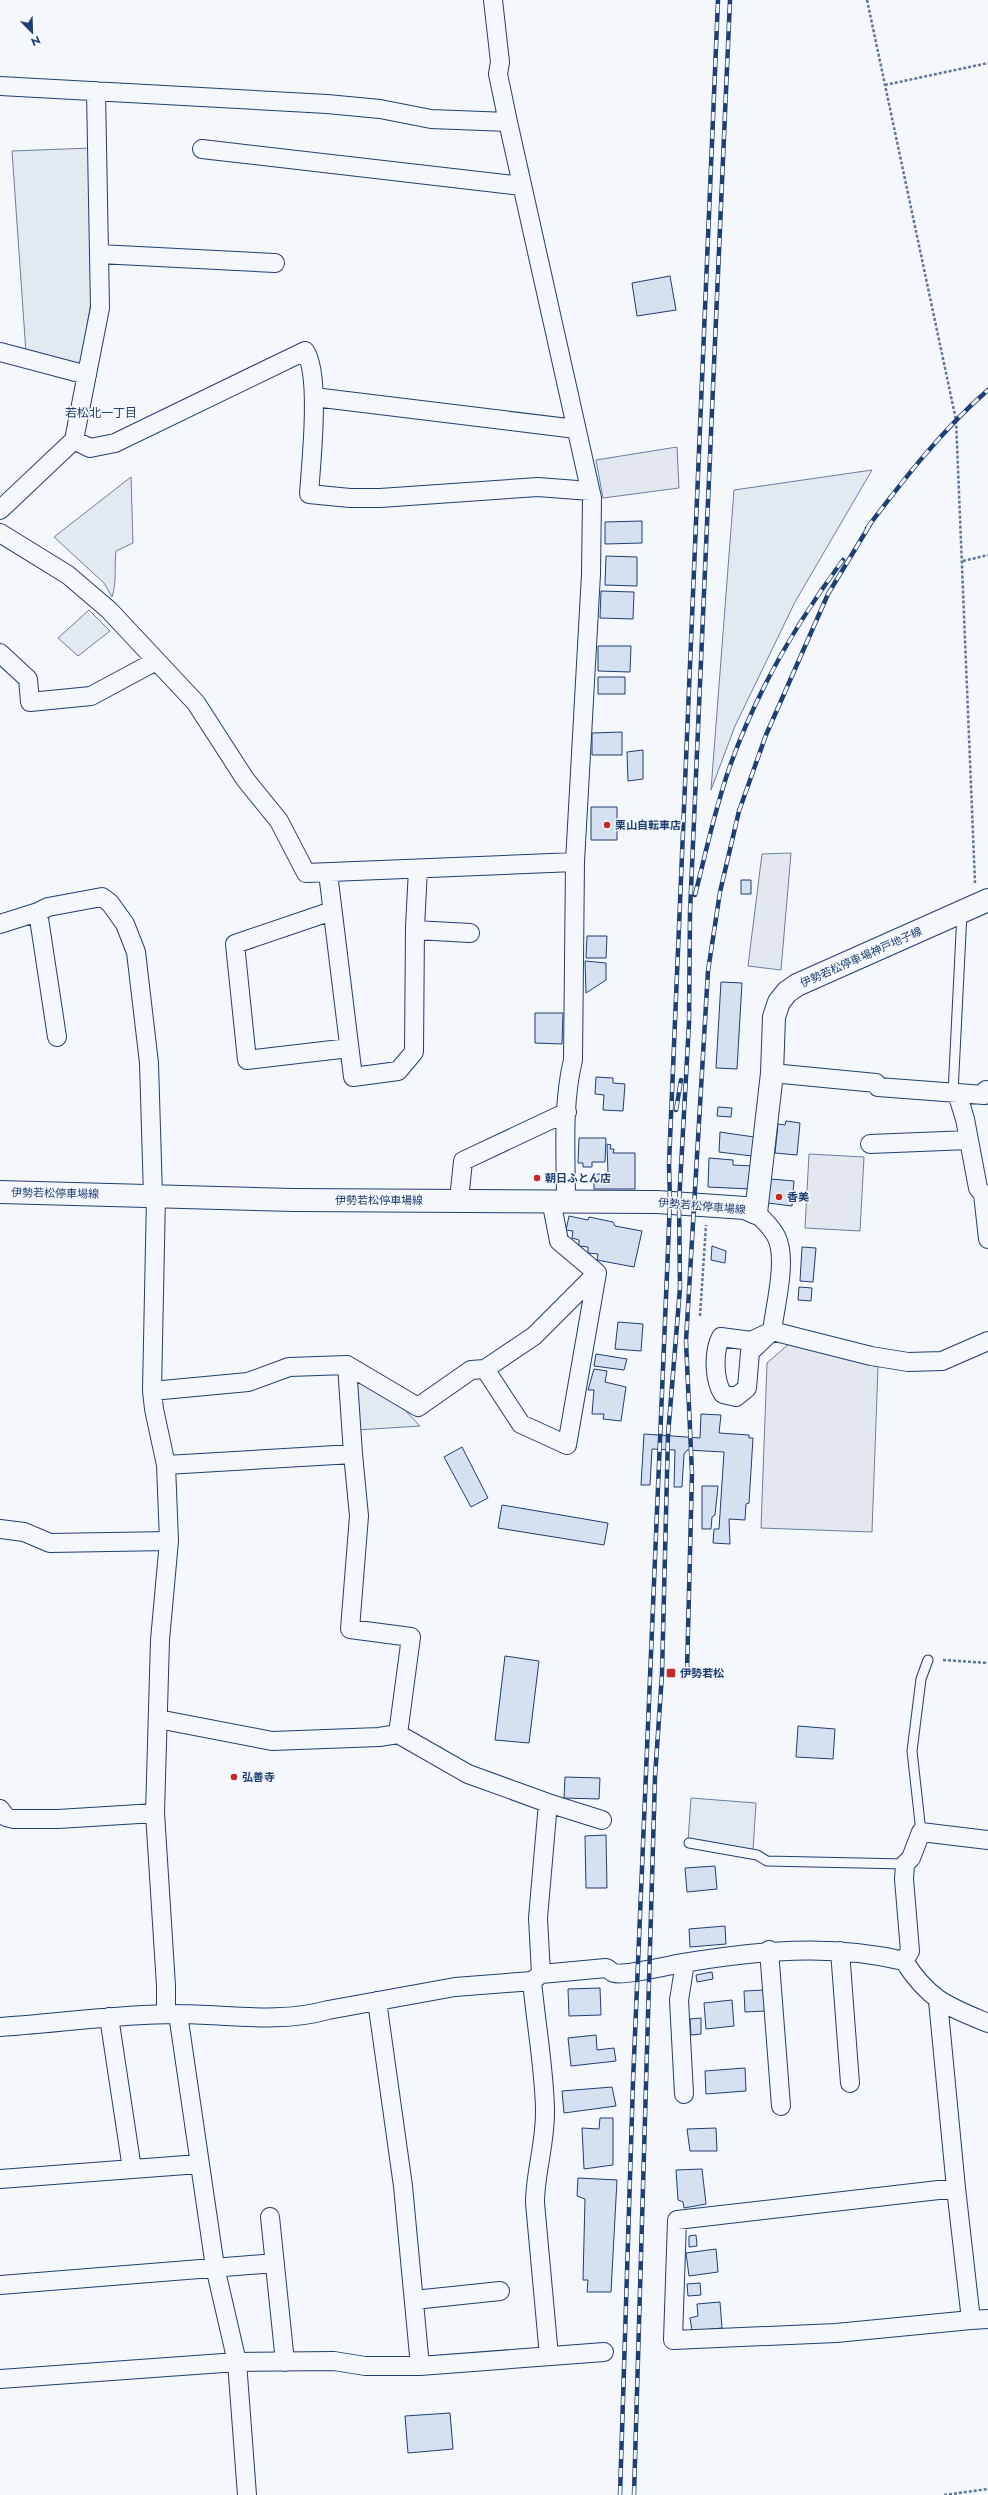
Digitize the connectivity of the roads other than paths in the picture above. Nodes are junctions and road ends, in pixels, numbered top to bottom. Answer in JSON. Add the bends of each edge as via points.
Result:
{"nodes":[{"id":1,"x":493,"y":0,"type":"edge"},
{"id":2,"x":0,"y":86,"type":"edge"},
{"id":3,"x":96,"y":91,"type":"junction"},
{"id":4,"x":508,"y":122,"type":"junction"},
{"id":5,"x":202,"y":149,"type":"dead end"},
{"id":6,"x":522,"y":186,"type":"junction"},
{"id":7,"x":99,"y":254,"type":"junction"},
{"id":8,"x":274,"y":263,"type":"dead end"},
{"id":9,"x":0,"y":352,"type":"edge"},
{"id":10,"x":87,"y":374,"type":"junction"},
{"id":11,"x":314,"y":397,"type":"junction"},
{"id":12,"x":576,"y":429,"type":"junction"},
{"id":13,"x":74,"y":440,"type":"junction"},
{"id":14,"x":590,"y":491,"type":"junction"},
{"id":15,"x":0,"y":510,"type":"edge"},
{"id":16,"x":0,"y":533,"type":"edge"},
{"id":17,"x":0,"y":652,"type":"edge"},
{"id":18,"x":156,"y":661,"type":"junction"},
{"id":19,"x":575,"y":862,"type":"junction"},
{"id":20,"x":418,"y":869,"type":"junction"},
{"id":21,"x":328,"y":873,"type":"junction"},
{"id":22,"x":975,"y":906,"type":"edge"},
{"id":23,"x":332,"y":911,"type":"junction"},
{"id":24,"x":38,"y":912,"type":"junction"},
{"id":25,"x":0,"y":924,"type":"edge"},
{"id":26,"x":415,"y":930,"type":"junction"},
{"id":27,"x":470,"y":932,"type":"dead end"},
{"id":28,"x":57,"y":1037,"type":"dead end"},
{"id":29,"x":349,"y":1048,"type":"junction"},
{"id":30,"x":772,"y":1073,"type":"junction"},
{"id":31,"x":987,"y":1090,"type":"edge"},
{"id":32,"x":955,"y":1093,"type":"junction"},
{"id":33,"x":567,"y":1112,"type":"junction"},
{"id":34,"x":969,"y":1140,"type":"junction"},
{"id":35,"x":870,"y":1144,"type":"dead end"},
{"id":36,"x":0,"y":1192,"type":"edge"},
{"id":37,"x":154,"y":1196,"type":"junction"},
{"id":38,"x":459,"y":1200,"type":"junction"},
{"id":39,"x":558,"y":1201,"type":"junction"},
{"id":40,"x":756,"y":1213,"type":"junction"},
{"id":41,"x":988,"y":1239,"type":"edge"},
{"id":42,"x":598,"y":1273,"type":"junction"},
{"id":43,"x":988,"y":1342,"type":"edge"},
{"id":44,"x":347,"y":1365,"type":"junction"},
{"id":45,"x":485,"y":1369,"type":"junction"},
{"id":46,"x":152,"y":1391,"type":"junction"},
{"id":47,"x":352,"y":1454,"type":"junction"},
{"id":48,"x":166,"y":1465,"type":"junction"},
{"id":49,"x":0,"y":1529,"type":"edge"},
{"id":50,"x":169,"y":1541,"type":"junction"},
{"id":51,"x":928,"y":1660,"type":"road end"},
{"id":52,"x":158,"y":1720,"type":"junction"},
{"id":53,"x":398,"y":1734,"type":"junction"},
{"id":54,"x":548,"y":1803,"type":"junction"},
{"id":55,"x":155,"y":1813,"type":"junction"},
{"id":56,"x":2,"y":1816,"type":"edge"},
{"id":57,"x":602,"y":1820,"type":"dead end"},
{"id":58,"x":921,"y":1832,"type":"junction"},
{"id":59,"x":988,"y":1840,"type":"edge"},
{"id":60,"x":689,"y":1843,"type":"dead end"},
{"id":61,"x":905,"y":1864,"type":"junction"},
{"id":62,"x":769,"y":1950,"type":"junction"},
{"id":63,"x":840,"y":1951,"type":"junction"},
{"id":64,"x":904,"y":1961,"type":"junction"},
{"id":65,"x":685,"y":1963,"type":"junction"},
{"id":66,"x":536,"y":1978,"type":"junction"},
{"id":67,"x":377,"y":2001,"type":"junction"},
{"id":68,"x":938,"y":2001,"type":"junction"},
{"id":69,"x":172,"y":2014,"type":"junction"},
{"id":70,"x":109,"y":2018,"type":"junction"},
{"id":71,"x":988,"y":2023,"type":"edge"},
{"id":72,"x":0,"y":2027,"type":"edge"},
{"id":73,"x":850,"y":2083,"type":"dead end"},
{"id":74,"x":684,"y":2094,"type":"dead end"},
{"id":75,"x":781,"y":2106,"type":"dead end"},
{"id":76,"x":199,"y":2164,"type":"junction"},
{"id":77,"x":132,"y":2169,"type":"junction"},
{"id":78,"x":0,"y":2179,"type":"edge"},
{"id":79,"x":956,"y":2188,"type":"junction"},
{"id":80,"x":270,"y":2217,"type":"dead end"},
{"id":81,"x":275,"y":2263,"type":"junction"},
{"id":82,"x":215,"y":2267,"type":"junction"},
{"id":83,"x":0,"y":2285,"type":"edge"},
{"id":84,"x":500,"y":2291,"type":"dead end"},
{"id":85,"x":414,"y":2300,"type":"junction"},
{"id":86,"x":980,"y":2319,"type":"edge"},
{"id":87,"x":604,"y":2352,"type":"dead end"},
{"id":88,"x":549,"y":2356,"type":"junction"},
{"id":89,"x":237,"y":2362,"type":"junction"},
{"id":90,"x":285,"y":2362,"type":"junction"},
{"id":91,"x":420,"y":2366,"type":"junction"},
{"id":92,"x":0,"y":2379,"type":"edge"},
{"id":93,"x":247,"y":2495,"type":"edge"}],
"edges":[{"from":1,"to":4,"type":"street","via":[[500,62],[498,74]]},
{"from":2,"to":3,"type":"street"},
{"from":3,"to":4,"type":"street","via":[[327,104],[380,109],[431,119]]},
{"from":3,"to":7,"type":"street"},
{"from":4,"to":6,"type":"street"},
{"from":5,"to":6,"type":"street"},
{"from":6,"to":12,"type":"street"},
{"from":7,"to":8,"type":"street"},
{"from":7,"to":10,"type":"street","via":[[100,308]]},
{"from":9,"to":10,"type":"street"},
{"from":10,"to":13,"type":"street"},
{"from":11,"to":12,"type":"street"},
{"from":11,"to":13,"type":"street","via":[[310,358],[305,351],[115,443],[90,448]]},
{"from":11,"to":14,"type":"street","via":[[309,494],[380,498],[538,487]]},
{"from":12,"to":14,"type":"street"},
{"from":13,"to":15,"type":"street"},
{"from":14,"to":19,"type":"street","via":[[591,574]]},
{"from":16,"to":18,"type":"street","via":[[68,576],[109,610]]},
{"from":17,"to":18,"type":"street","via":[[28,679],[30,702],[91,696]]},
{"from":18,"to":21,"type":"street","via":[[196,703],[245,779],[279,821],[306,873]]},
{"from":19,"to":20,"type":"street"},
{"from":19,"to":33,"type":"street","via":[[573,1060],[569,1077]]},
{"from":20,"to":21,"type":"street"},
{"from":20,"to":26,"type":"street"},
{"from":21,"to":23,"type":"street"},
{"from":22,"to":30,"type":"main road","name":"伊勢若松停車場神戸地子線","via":[[797,985],[787,992],[779,1002],[774,1017]]},
{"from":22,"to":32,"type":"lane"},
{"from":23,"to":29,"type":"street"},
{"from":23,"to":29,"type":"street","via":[[236,944],[247,1060]]},
{"from":24,"to":25,"type":"street"},
{"from":24,"to":28,"type":"street"},
{"from":24,"to":37,"type":"street","via":[[48,907],[102,897],[110,903],[125,924],[136,952],[149,1063]]},
{"from":26,"to":27,"type":"street"},
{"from":26,"to":29,"type":"street","via":[[414,1052],[398,1071],[353,1077]]},
{"from":30,"to":32,"type":"street","via":[[876,1083],[878,1088]]},
{"from":30,"to":40,"type":"main road","name":"伊勢若松停車場神戸地子線"},
{"from":31,"to":32,"type":"street","via":[[984,1095]]},
{"from":32,"to":34,"type":"street"},
{"from":33,"to":38,"type":"street","via":[[463,1161]]},
{"from":33,"to":39,"type":"street"},
{"from":34,"to":35,"type":"street"},
{"from":34,"to":41,"type":"street","via":[[978,1188],[982,1194]]},
{"from":36,"to":37,"type":"main road","name":"伊勢若松停車場線"},
{"from":37,"to":38,"type":"main road","name":"伊勢若松停車場線"},
{"from":37,"to":46,"type":"street"},
{"from":38,"to":39,"type":"main road","name":"伊勢若松停車場線"},
{"from":39,"to":40,"type":"main road","name":"伊勢若松停車場線","via":[[708,1204],[745,1208]]},
{"from":39,"to":42,"type":"street","via":[[559,1241]]},
{"from":40,"to":43,"type":"street","via":[[777,1237],[782,1254],[772,1331],[871,1356],[908,1362],[942,1361]]},
{"from":42,"to":45,"type":"street","via":[[534,1336]]},
{"from":42,"to":45,"type":"street","via":[[566,1446],[521,1424]]},
{"from":44,"to":45,"type":"street","via":[[418,1407],[472,1370]]},
{"from":44,"to":46,"type":"street","via":[[289,1368],[248,1382]]},
{"from":44,"to":47,"type":"street"},
{"from":46,"to":48,"type":"street"},
{"from":47,"to":48,"type":"street"},
{"from":47,"to":53,"type":"street","via":[[359,1516],[350,1629],[411,1636]]},
{"from":48,"to":50,"type":"street"},
{"from":49,"to":50,"type":"street","via":[[24,1532],[50,1543]]},
{"from":50,"to":52,"type":"street","via":[[160,1640]]},
{"from":51,"to":58,"type":"lane","via":[[921,1680],[912,1751]]},
{"from":52,"to":53,"type":"street","via":[[272,1741]]},
{"from":52,"to":55,"type":"street"},
{"from":53,"to":54,"type":"street","via":[[468,1774]]},
{"from":54,"to":57,"type":"street"},
{"from":54,"to":66,"type":"street","via":[[538,1918]]},
{"from":55,"to":56,"type":"street","via":[[58,1819]]},
{"from":55,"to":69,"type":"street","via":[[166,1986]]},
{"from":58,"to":59,"type":"street"},
{"from":58,"to":61,"type":"street","via":[[911,1858]]},
{"from":60,"to":61,"type":"lane","via":[[757,1855],[767,1861]]},
{"from":61,"to":64,"type":"street","via":[[910,1951]]},
{"from":62,"to":63,"type":"street"},
{"from":62,"to":65,"type":"street"},
{"from":62,"to":75,"type":"street"},
{"from":63,"to":64,"type":"street","via":[[879,1955]]},
{"from":63,"to":73,"type":"street"},
{"from":64,"to":68,"type":"street","via":[[918,1982]]},
{"from":65,"to":66,"type":"street","via":[[620,1973],[614,1973],[606,1968]]},
{"from":65,"to":74,"type":"street","via":[[679,2000]]},
{"from":66,"to":67,"type":"street","via":[[455,1987]]},
{"from":66,"to":88,"type":"street","via":[[546,2109],[543,2149],[535,2191]]},
{"from":67,"to":69,"type":"street","via":[[309,2016],[268,2018]]},
{"from":67,"to":85,"type":"street","via":[[403,2186]]},
{"from":68,"to":71,"type":"street"},
{"from":68,"to":79,"type":"street"},
{"from":69,"to":70,"type":"street"},
{"from":69,"to":76,"type":"street"},
{"from":70,"to":72,"type":"street"},
{"from":70,"to":77,"type":"street"},
{"from":76,"to":77,"type":"street"},
{"from":76,"to":82,"type":"street"},
{"from":77,"to":78,"type":"street"},
{"from":79,"to":86,"type":"street"},
{"from":79,"to":86,"type":"street","via":[[677,2220],[673,2340],[836,2332]]},
{"from":80,"to":81,"type":"street"},
{"from":81,"to":82,"type":"street"},
{"from":81,"to":90,"type":"street"},
{"from":82,"to":83,"type":"street"},
{"from":82,"to":89,"type":"street"},
{"from":84,"to":85,"type":"street"},
{"from":85,"to":91,"type":"street"},
{"from":87,"to":88,"type":"street"},
{"from":88,"to":91,"type":"street"},
{"from":89,"to":90,"type":"street"},
{"from":89,"to":92,"type":"street"},
{"from":89,"to":93,"type":"street"},
{"from":90,"to":91,"type":"street","via":[[334,2361],[364,2366]]}]}
